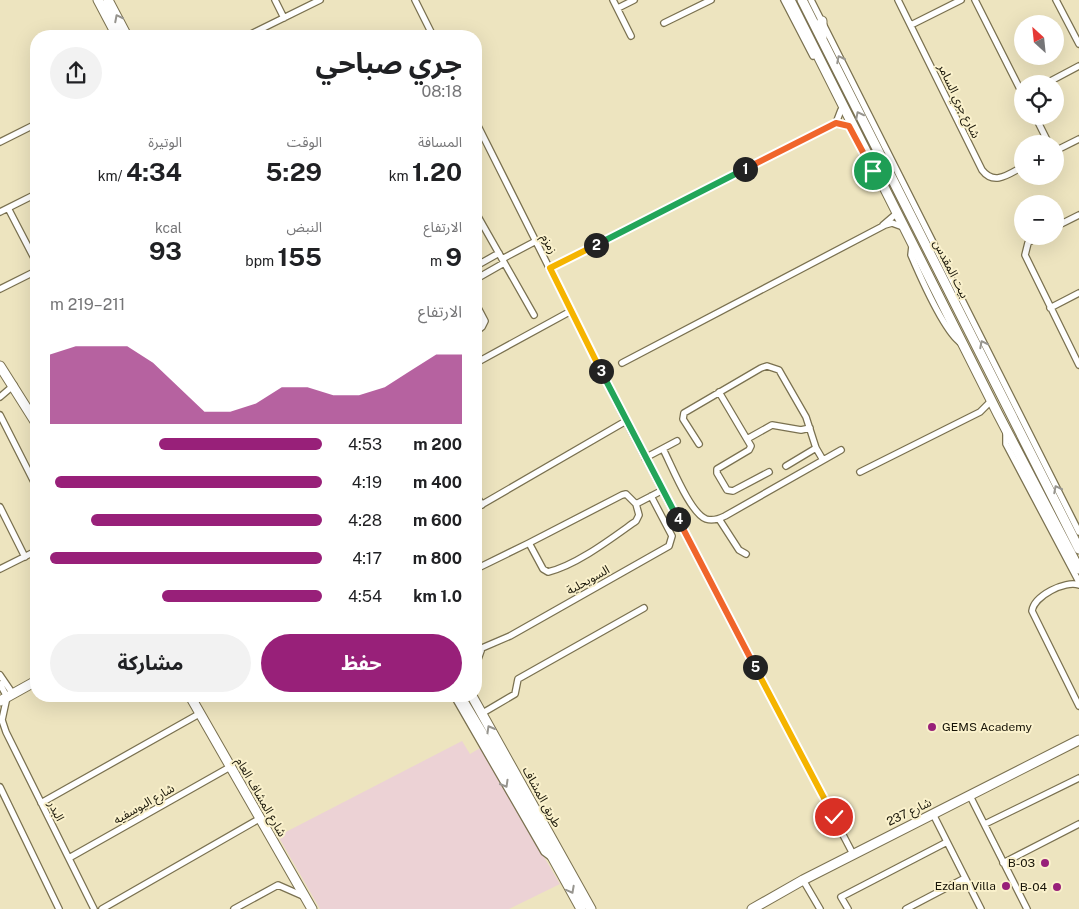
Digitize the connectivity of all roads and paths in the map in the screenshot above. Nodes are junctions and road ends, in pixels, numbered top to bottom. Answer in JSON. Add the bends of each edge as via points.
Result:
{"nodes":[{"id":1,"x":91,"y":0,"type":"edge"},
{"id":2,"x":275,"y":0,"type":"edge"},
{"id":3,"x":320,"y":0,"type":"edge"},
{"id":4,"x":415,"y":0,"type":"edge"},
{"id":5,"x":613,"y":0,"type":"edge"},
{"id":6,"x":634,"y":0,"type":"edge"},
{"id":7,"x":711,"y":0,"type":"edge"},
{"id":8,"x":784,"y":0,"type":"edge"},
{"id":9,"x":790,"y":0,"type":"edge"},
{"id":10,"x":802,"y":0,"type":"edge"},
{"id":11,"x":898,"y":0,"type":"edge"},
{"id":12,"x":961,"y":0,"type":"edge"},
{"id":13,"x":975,"y":0,"type":"edge"},
{"id":14,"x":1056,"y":0,"type":"edge"},
{"id":15,"x":102,"y":1,"type":"edge"},
{"id":16,"x":813,"y":2,"type":"edge"},
{"id":17,"x":618,"y":8,"type":"junction"},
{"id":18,"x":284,"y":18,"type":"junction"},
{"id":19,"x":822,"y":21,"type":"junction"},
{"id":20,"x":664,"y":24,"type":"dead end"},
{"id":21,"x":911,"y":25,"type":"junction"},
{"id":22,"x":114,"y":30,"type":"edge"},
{"id":23,"x":123,"y":30,"type":"edge"},
{"id":24,"x":261,"y":30,"type":"edge"},
{"id":25,"x":430,"y":30,"type":"edge"},
{"id":26,"x":631,"y":36,"type":"dead end"},
{"id":27,"x":822,"y":41,"type":"junction"},
{"id":28,"x":1079,"y":44,"type":"edge"},
{"id":29,"x":1079,"y":66,"type":"edge"},
{"id":30,"x":1062,"y":75,"type":"edge"},
{"id":31,"x":1014,"y":77,"type":"edge"},
{"id":32,"x":833,"y":89,"type":"junction"},
{"id":33,"x":841,"y":110,"type":"junction"},
{"id":34,"x":836,"y":123,"type":"junction"},
{"id":35,"x":849,"y":126,"type":"junction"},
{"id":36,"x":30,"y":128,"type":"edge"},
{"id":37,"x":482,"y":134,"type":"edge"},
{"id":38,"x":1079,"y":139,"type":"edge"},
{"id":39,"x":0,"y":142,"type":"edge"},
{"id":40,"x":1064,"y":146,"type":"edge"},
{"id":41,"x":883,"y":161,"type":"junction"},
{"id":42,"x":895,"y":165,"type":"junction"},
{"id":43,"x":1014,"y":171,"type":"edge"},
{"id":44,"x":878,"y":175,"type":"junction"},
{"id":45,"x":30,"y":197,"type":"edge"},
{"id":46,"x":8,"y":208,"type":"junction"},
{"id":47,"x":0,"y":212,"type":"edge"},
{"id":48,"x":917,"y":212,"type":"junction"},
{"id":49,"x":897,"y":213,"type":"junction"},
{"id":50,"x":1079,"y":215,"type":"edge"},
{"id":51,"x":1064,"y":222,"type":"edge"},
{"id":52,"x":914,"y":223,"type":"junction"},
{"id":53,"x":482,"y":224,"type":"edge"},
{"id":54,"x":881,"y":227,"type":"junction"},
{"id":55,"x":904,"y":227,"type":"junction"},
{"id":56,"x":536,"y":242,"type":"junction"},
{"id":57,"x":1027,"y":245,"type":"edge"},
{"id":58,"x":30,"y":250,"type":"edge"},
{"id":59,"x":502,"y":259,"type":"junction"},
{"id":60,"x":482,"y":264,"type":"edge"},
{"id":61,"x":550,"y":268,"type":"junction"},
{"id":62,"x":30,"y":274,"type":"edge"},
{"id":63,"x":482,"y":274,"type":"edge"},
{"id":64,"x":943,"y":281,"type":"junction"},
{"id":65,"x":0,"y":289,"type":"edge"},
{"id":66,"x":1079,"y":293,"type":"edge"},
{"id":67,"x":1050,"y":308,"type":"junction"},
{"id":68,"x":571,"y":311,"type":"junction"},
{"id":69,"x":482,"y":315,"type":"edge"},
{"id":70,"x":534,"y":315,"type":"dead end"},
{"id":71,"x":482,"y":327,"type":"edge"},
{"id":72,"x":482,"y":360,"type":"edge"},
{"id":73,"x":622,"y":363,"type":"dead end"},
{"id":74,"x":0,"y":366,"type":"edge"},
{"id":75,"x":1079,"y":366,"type":"edge"},
{"id":76,"x":14,"y":385,"type":"junction"},
{"id":77,"x":718,"y":392,"type":"junction"},
{"id":78,"x":0,"y":397,"type":"edge"},
{"id":79,"x":991,"y":401,"type":"junction"},
{"id":80,"x":980,"y":412,"type":"junction"},
{"id":81,"x":30,"y":413,"type":"edge"},
{"id":82,"x":998,"y":414,"type":"junction"},
{"id":83,"x":0,"y":415,"type":"edge"},
{"id":84,"x":626,"y":421,"type":"junction"},
{"id":85,"x":810,"y":428,"type":"junction"},
{"id":86,"x":748,"y":439,"type":"junction"},
{"id":87,"x":677,"y":441,"type":"dead end"},
{"id":88,"x":699,"y":444,"type":"dead end"},
{"id":89,"x":816,"y":448,"type":"junction"},
{"id":90,"x":663,"y":449,"type":"junction"},
{"id":91,"x":841,"y":450,"type":"dead end"},
{"id":92,"x":645,"y":458,"type":"junction"},
{"id":93,"x":823,"y":460,"type":"junction"},
{"id":94,"x":1035,"y":463,"type":"junction"},
{"id":95,"x":786,"y":466,"type":"dead end"},
{"id":96,"x":768,"y":472,"type":"dead end"},
{"id":97,"x":860,"y":472,"type":"dead end"},
{"id":98,"x":30,"y":474,"type":"edge"},
{"id":99,"x":663,"y":490,"type":"junction"},
{"id":100,"x":651,"y":496,"type":"junction"},
{"id":101,"x":482,"y":504,"type":"edge"},
{"id":102,"x":636,"y":504,"type":"junction"},
{"id":103,"x":1,"y":510,"type":"edge"},
{"id":104,"x":718,"y":519,"type":"junction"},
{"id":105,"x":1079,"y":532,"type":"edge"},
{"id":106,"x":529,"y":543,"type":"junction"},
{"id":107,"x":1079,"y":549,"type":"edge"},
{"id":108,"x":30,"y":554,"type":"edge"},
{"id":109,"x":746,"y":554,"type":"dead end"},
{"id":110,"x":24,"y":557,"type":"junction"},
{"id":111,"x":482,"y":566,"type":"edge"},
{"id":112,"x":0,"y":569,"type":"edge"},
{"id":113,"x":1077,"y":571,"type":"edge"},
{"id":114,"x":1079,"y":582,"type":"edge"},
{"id":115,"x":1069,"y":584,"type":"junction"},
{"id":116,"x":1079,"y":586,"type":"edge"},
{"id":117,"x":644,"y":608,"type":"dead end"},
{"id":118,"x":482,"y":649,"type":"edge"},
{"id":119,"x":0,"y":675,"type":"edge"},
{"id":120,"x":30,"y":683,"type":"edge"},
{"id":121,"x":5,"y":692,"type":"edge"},
{"id":122,"x":193,"y":702,"type":"edge"},
{"id":123,"x":457,"y":702,"type":"edge"},
{"id":124,"x":463,"y":702,"type":"edge"},
{"id":125,"x":475,"y":702,"type":"edge"},
{"id":126,"x":1079,"y":706,"type":"edge"},
{"id":127,"x":199,"y":714,"type":"junction"},
{"id":128,"x":481,"y":714,"type":"junction"},
{"id":129,"x":1,"y":719,"type":"edge"},
{"id":130,"x":3,"y":734,"type":"edge"},
{"id":131,"x":1079,"y":740,"type":"edge"},
{"id":132,"x":230,"y":767,"type":"junction"},
{"id":133,"x":1079,"y":778,"type":"edge"},
{"id":134,"x":0,"y":787,"type":"edge"},
{"id":135,"x":970,"y":796,"type":"junction"},
{"id":136,"x":41,"y":804,"type":"junction"},
{"id":137,"x":933,"y":814,"type":"junction"},
{"id":138,"x":259,"y":819,"type":"junction"},
{"id":139,"x":985,"y":824,"type":"junction"},
{"id":140,"x":1079,"y":824,"type":"edge"},
{"id":141,"x":948,"y":842,"type":"junction"},
{"id":142,"x":853,"y":854,"type":"junction"},
{"id":143,"x":69,"y":858,"type":"junction"},
{"id":144,"x":555,"y":859,"type":"junction"},
{"id":145,"x":1003,"y":863,"type":"junction"},
{"id":146,"x":966,"y":878,"type":"junction"},
{"id":147,"x":803,"y":880,"type":"junction"},
{"id":148,"x":305,"y":897,"type":"junction"},
{"id":149,"x":59,"y":909,"type":"edge"},
{"id":150,"x":94,"y":909,"type":"edge"},
{"id":151,"x":102,"y":909,"type":"edge"},
{"id":152,"x":234,"y":909,"type":"edge"},
{"id":153,"x":312,"y":909,"type":"edge"},
{"id":154,"x":581,"y":909,"type":"edge"},
{"id":155,"x":591,"y":909,"type":"edge"},
{"id":156,"x":752,"y":909,"type":"edge"},
{"id":157,"x":820,"y":909,"type":"edge"},
{"id":158,"x":848,"y":909,"type":"edge"},
{"id":159,"x":906,"y":909,"type":"edge"},
{"id":160,"x":981,"y":909,"type":"edge"},
{"id":161,"x":1027,"y":909,"type":"edge"}],
"edges":[{"from":1,"to":15,"type":"street"},
{"from":2,"to":18,"type":"street"},
{"from":3,"to":18,"type":"street"},
{"from":4,"to":25,"type":"street"},
{"from":5,"to":17,"type":"street"},
{"from":6,"to":17,"type":"street"},
{"from":7,"to":20,"type":"street"},
{"from":8,"to":32,"type":"street","name":"بيت المقدس"},
{"from":9,"to":32,"type":"street","name":"بيت المقدس"},
{"from":10,"to":27,"type":"street","name":"بيت المقدس"},
{"from":11,"to":21,"type":"street","name":"شارع جري السامر"},
{"from":12,"to":21,"type":"street"},
{"from":13,"to":31,"type":"street"},
{"from":14,"to":28,"type":"street"},
{"from":15,"to":22,"type":"street"},
{"from":23,"to":15,"type":"street","one_way":true},
{"from":16,"to":19,"type":"street","name":"بيت المقدس"},
{"from":17,"to":26,"type":"street"},
{"from":18,"to":24,"type":"street"},
{"from":19,"to":27,"type":"street"},
{"from":42,"to":19,"type":"street","name":"بيت المقدس","one_way":true},
{"from":21,"to":43,"type":"street","name":"شارع جري السامر","via":[[985,174],[1000,178]]},
{"from":41,"to":27,"type":"street","name":"بيت المقدس","one_way":true},
{"from":29,"to":30,"type":"street"},
{"from":32,"to":33,"type":"street","name":"بيت المقدس"},
{"from":32,"to":44,"type":"street","name":"بيت المقدس"},
{"from":33,"to":34,"type":"street"},
{"from":33,"to":35,"type":"street","name":"بيت المقدس"},
{"from":34,"to":35,"type":"street"},
{"from":34,"to":61,"type":"street"},
{"from":35,"to":44,"type":"street","name":"بيت المقدس"},
{"from":36,"to":39,"type":"street"},
{"from":37,"to":56,"type":"street","name":"زمزم"},
{"from":38,"to":40,"type":"street"},
{"from":41,"to":42,"type":"street"},
{"from":41,"to":52,"type":"street","name":"بيت المقدس"},
{"from":42,"to":48,"type":"street","name":"بيت المقدس"},
{"from":44,"to":49,"type":"street","name":"بيت المقدس"},
{"from":45,"to":46,"type":"street"},
{"from":46,"to":47,"type":"street"},
{"from":46,"to":58,"type":"street"},
{"from":48,"to":52,"type":"street"},
{"from":105,"to":48,"type":"street","name":"بيت المقدس","one_way":true},
{"from":49,"to":54,"type":"street"},
{"from":49,"to":55,"type":"street","name":"بيت المقدس"},
{"from":49,"to":64,"type":"street","via":[[904,217]]},
{"from":50,"to":51,"type":"street"},
{"from":52,"to":64,"type":"street","name":"بيت المقدس"},
{"from":53,"to":59,"type":"street"},
{"from":54,"to":55,"type":"street","via":[[892,223]]},
{"from":54,"to":73,"type":"street"},
{"from":55,"to":79,"type":"street","name":"بيت المقدس"},
{"from":56,"to":59,"type":"street"},
{"from":56,"to":61,"type":"street","name":"زمزم"},
{"from":57,"to":67,"type":"street","via":[[1027,261]]},
{"from":59,"to":60,"type":"street"},
{"from":59,"to":63,"type":"street"},
{"from":59,"to":70,"type":"street"},
{"from":61,"to":68,"type":"street","name":"زمزم"},
{"from":62,"to":65,"type":"street"},
{"from":64,"to":94,"type":"street","name":"بيت المقدس"},
{"from":66,"to":67,"type":"street"},
{"from":67,"to":75,"type":"street"},
{"from":68,"to":72,"type":"street"},
{"from":68,"to":84,"type":"street","name":"زمزم"},
{"from":69,"to":71,"type":"street","via":[[485,321]]},
{"from":74,"to":76,"type":"street"},
{"from":76,"to":78,"type":"street"},
{"from":76,"to":81,"type":"street"},
{"from":77,"to":85,"type":"street","via":[[761,368],[773,366],[779,370]]},
{"from":77,"to":86,"type":"street"},
{"from":77,"to":88,"type":"street","via":[[683,416]]},
{"from":79,"to":80,"type":"street"},
{"from":79,"to":82,"type":"street","name":"بيت المقدس"},
{"from":79,"to":94,"type":"street","via":[[1002,407],[1018,440]]},
{"from":80,"to":82,"type":"street"},
{"from":80,"to":97,"type":"street"},
{"from":82,"to":113,"type":"street","name":"بيت المقدس"},
{"from":83,"to":98,"type":"street"},
{"from":84,"to":92,"type":"street","name":"زمزم"},
{"from":84,"to":101,"type":"street"},
{"from":85,"to":86,"type":"street","via":[[801,430],[772,425]]},
{"from":85,"to":89,"type":"street"},
{"from":86,"to":96,"type":"street","via":[[750,449],[717,470],[727,490],[733,491]]},
{"from":87,"to":90,"type":"street"},
{"from":89,"to":93,"type":"street"},
{"from":89,"to":95,"type":"street"},
{"from":90,"to":92,"type":"street"},
{"from":90,"to":104,"type":"street","via":[[695,510],[705,519]]},
{"from":91,"to":93,"type":"street"},
{"from":92,"to":99,"type":"street","name":"زمزم"},
{"from":93,"to":104,"type":"street"},
{"from":94,"to":107,"type":"street","name":"بيت المقدس"},
{"from":99,"to":100,"type":"street"},
{"from":99,"to":142,"type":"street","name":"زمزم"},
{"from":100,"to":102,"type":"street"},
{"from":100,"to":118,"type":"street","name":"السويحلية","via":[[672,536],[671,544]]},
{"from":102,"to":106,"type":"street","via":[[631,497],[622,495]]},
{"from":102,"to":106,"type":"street","via":[[639,515],[636,521],[590,552],[555,570],[548,572],[543,569]]},
{"from":103,"to":110,"type":"street"},
{"from":104,"to":109,"type":"street","via":[[739,550]]},
{"from":106,"to":111,"type":"street"},
{"from":108,"to":110,"type":"street"},
{"from":110,"to":112,"type":"street"},
{"from":113,"to":114,"type":"street","name":"بيت المقدس"},
{"from":113,"to":115,"type":"street"},
{"from":115,"to":116,"type":"street"},
{"from":115,"to":126,"type":"street","via":[[1037,599],[1032,611]]},
{"from":117,"to":128,"type":"street","via":[[518,679],[515,694]]},
{"from":119,"to":121,"type":"street"},
{"from":120,"to":121,"type":"street"},
{"from":121,"to":129,"type":"street","name":"البدر"},
{"from":122,"to":127,"type":"street","name":"شارع المشاف العام"},
{"from":123,"to":144,"type":"street","name":"طريق المشاف","one_way":true,"via":[[545,854]]},
{"from":124,"to":144,"type":"street","name":"طريق المشاف"},
{"from":125,"to":128,"type":"street","name":"طريق المشاف"},
{"from":127,"to":132,"type":"street","name":"شارع المشاف العام"},
{"from":127,"to":136,"type":"street"},
{"from":155,"to":128,"type":"street","name":"طريق المشاف","one_way":true},
{"from":129,"to":130,"type":"street","name":"البدر"},
{"from":130,"to":136,"type":"street","name":"البدر"},
{"from":131,"to":135,"type":"street","name":"شارع 237"},
{"from":132,"to":138,"type":"street","name":"شارع المشاف العام"},
{"from":132,"to":143,"type":"street","name":"شارع اليوسفيه"},
{"from":133,"to":139,"type":"street"},
{"from":134,"to":149,"type":"street"},
{"from":135,"to":137,"type":"street","name":"شارع 237"},
{"from":135,"to":139,"type":"street"},
{"from":136,"to":143,"type":"street","name":"البدر"},
{"from":137,"to":141,"type":"street"},
{"from":137,"to":142,"type":"street","name":"شارع 237"},
{"from":138,"to":148,"type":"street","name":"شارع المشاف العام"},
{"from":138,"to":151,"type":"street"},
{"from":139,"to":145,"type":"street"},
{"from":140,"to":145,"type":"street"},
{"from":141,"to":146,"type":"street"},
{"from":141,"to":158,"type":"street","via":[[841,897]]},
{"from":142,"to":147,"type":"street","name":"شارع 237"},
{"from":143,"to":150,"type":"street","name":"البدر"},
{"from":144,"to":154,"type":"street","name":"طريق المشاف","one_way":true},
{"from":145,"to":161,"type":"street"},
{"from":146,"to":159,"type":"street"},
{"from":146,"to":160,"type":"street"},
{"from":147,"to":156,"type":"street","name":"شارع 237"},
{"from":147,"to":157,"type":"street"},
{"from":148,"to":152,"type":"street","via":[[278,885]]},
{"from":148,"to":153,"type":"street","name":"شارع المشاف العام"}]}
